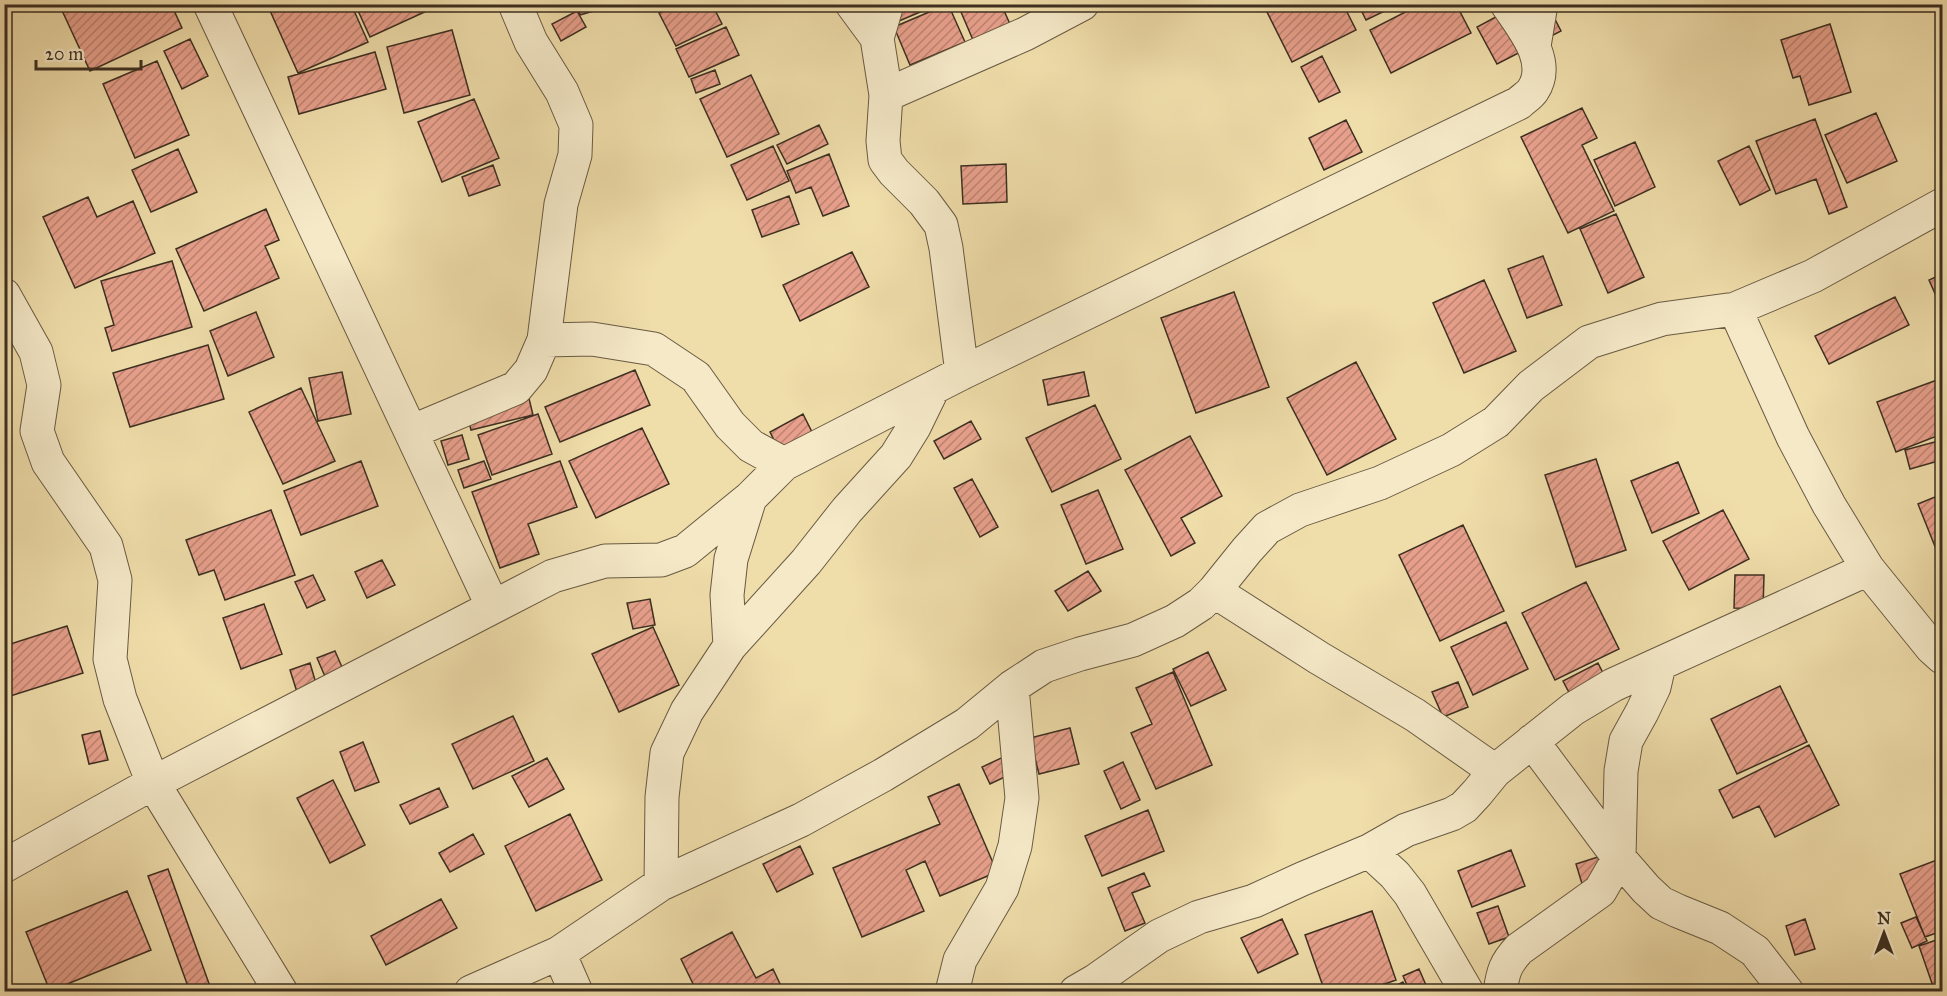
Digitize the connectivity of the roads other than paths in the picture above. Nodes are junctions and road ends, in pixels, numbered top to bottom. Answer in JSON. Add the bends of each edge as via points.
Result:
{"nodes":[{"id":1,"x":210,"y":4,"type":"edge"},
{"id":2,"x":515,"y":4,"type":"edge"},
{"id":3,"x":852,"y":4,"type":"edge"},
{"id":4,"x":886,"y":4,"type":"edge"},
{"id":5,"x":1082,"y":4,"type":"edge"},
{"id":6,"x":1507,"y":4,"type":"edge"},
{"id":7,"x":1541,"y":4,"type":"edge"},
{"id":8,"x":877,"y":38,"type":"junction"},
{"id":9,"x":1534,"y":46,"type":"junction"},
{"id":10,"x":886,"y":95,"type":"junction"},
{"id":11,"x":1942,"y":205,"type":"edge"},
{"id":12,"x":4,"y":295,"type":"edge"},
{"id":13,"x":1735,"y":309,"type":"junction"},
{"id":14,"x":544,"y":340,"type":"junction"},
{"id":15,"x":962,"y":373,"type":"junction"},
{"id":16,"x":933,"y":388,"type":"junction"},
{"id":17,"x":411,"y":432,"type":"junction"},
{"id":18,"x":784,"y":464,"type":"junction"},
{"id":19,"x":750,"y":498,"type":"junction"},
{"id":20,"x":1868,"y":569,"type":"junction"},
{"id":21,"x":1214,"y":591,"type":"junction"},
{"id":22,"x":493,"y":607,"type":"junction"},
{"id":23,"x":730,"y":646,"type":"junction"},
{"id":24,"x":1942,"y":657,"type":"edge"},
{"id":25,"x":1659,"y":665,"type":"junction"},
{"id":26,"x":1012,"y":687,"type":"junction"},
{"id":27,"x":1532,"y":741,"type":"junction"},
{"id":28,"x":1495,"y":771,"type":"junction"},
{"id":29,"x":153,"y":783,"type":"junction"},
{"id":30,"x":1369,"y":851,"type":"junction"},
{"id":31,"x":1619,"y":858,"type":"junction"},
{"id":32,"x":4,"y":866,"type":"edge"},
{"id":33,"x":661,"y":884,"type":"junction"},
{"id":34,"x":559,"y":953,"type":"junction"},
{"id":35,"x":281,"y":992,"type":"edge"},
{"id":36,"x":471,"y":992,"type":"edge"},
{"id":37,"x":576,"y":992,"type":"edge"},
{"id":38,"x":951,"y":992,"type":"edge"},
{"id":39,"x":1076,"y":992,"type":"edge"},
{"id":40,"x":1467,"y":992,"type":"edge"},
{"id":41,"x":1500,"y":992,"type":"edge"},
{"id":42,"x":1787,"y":992,"type":"edge"}],
"edges":[{"from":1,"to":17,"type":"street"},
{"from":2,"to":14,"type":"street","via":[[576,125],[575,155],[561,204]]},
{"from":3,"to":8,"type":"street"},
{"from":4,"to":8,"type":"street"},
{"from":5,"to":10,"type":"street"},
{"from":6,"to":9,"type":"street"},
{"from":7,"to":9,"type":"street"},
{"from":8,"to":10,"type":"street"},
{"from":9,"to":15,"type":"street","via":[[1539,72],[1533,90],[1519,103]]},
{"from":10,"to":15,"type":"street","via":[[885,160],[941,225]]},
{"from":11,"to":13,"type":"street","via":[[1813,276]]},
{"from":12,"to":29,"type":"street","via":[[36,352],[44,385],[37,431],[48,462],[106,546],[115,580],[110,659],[120,699]]},
{"from":13,"to":20,"type":"street","via":[[1794,437]]},
{"from":13,"to":21,"type":"street","via":[[1662,319],[1589,342],[1531,386],[1496,422],[1451,450],[1380,483],[1300,510],[1267,528]]},
{"from":14,"to":17,"type":"street","via":[[531,370],[516,388]]},
{"from":14,"to":18,"type":"street","via":[[592,339],[654,349],[696,377],[730,425],[751,446]]},
{"from":15,"to":16,"type":"street"},
{"from":16,"to":18,"type":"street"},
{"from":16,"to":23,"type":"street","via":[[896,456]]},
{"from":17,"to":22,"type":"street"},
{"from":18,"to":19,"type":"street"},
{"from":19,"to":22,"type":"street","via":[[674,556],[661,560],[605,561],[553,576]]},
{"from":19,"to":23,"type":"street","via":[[731,559],[727,595]]},
{"from":20,"to":24,"type":"street"},
{"from":20,"to":25,"type":"street"},
{"from":21,"to":26,"type":"street","via":[[1175,621],[1133,640],[1044,666]]},
{"from":21,"to":28,"type":"street","via":[[1415,715]]},
{"from":22,"to":29,"type":"street"},
{"from":23,"to":33,"type":"street","via":[[687,711],[667,753]]},
{"from":25,"to":27,"type":"street","via":[[1613,685],[1573,709]]},
{"from":25,"to":31,"type":"street","via":[[1654,687],[1626,741],[1621,771]]},
{"from":26,"to":33,"type":"street","via":[[967,724],[883,776],[801,820]]},
{"from":26,"to":38,"type":"street","via":[[1022,798],[1015,846],[1002,888],[960,960]]},
{"from":27,"to":28,"type":"street"},
{"from":27,"to":31,"type":"street"},
{"from":28,"to":30,"type":"street","via":[[1464,807],[1406,830]]},
{"from":29,"to":32,"type":"street"},
{"from":29,"to":35,"type":"street"},
{"from":30,"to":39,"type":"street","via":[[1254,902],[1199,917],[1159,936]]},
{"from":30,"to":40,"type":"street","via":[[1410,894]]},
{"from":31,"to":41,"type":"street","via":[[1600,891],[1508,961]]},
{"from":31,"to":42,"type":"street","via":[[1661,903],[1720,928],[1755,951]]},
{"from":33,"to":34,"type":"street"},
{"from":34,"to":36,"type":"street"},
{"from":34,"to":37,"type":"street"}]}
